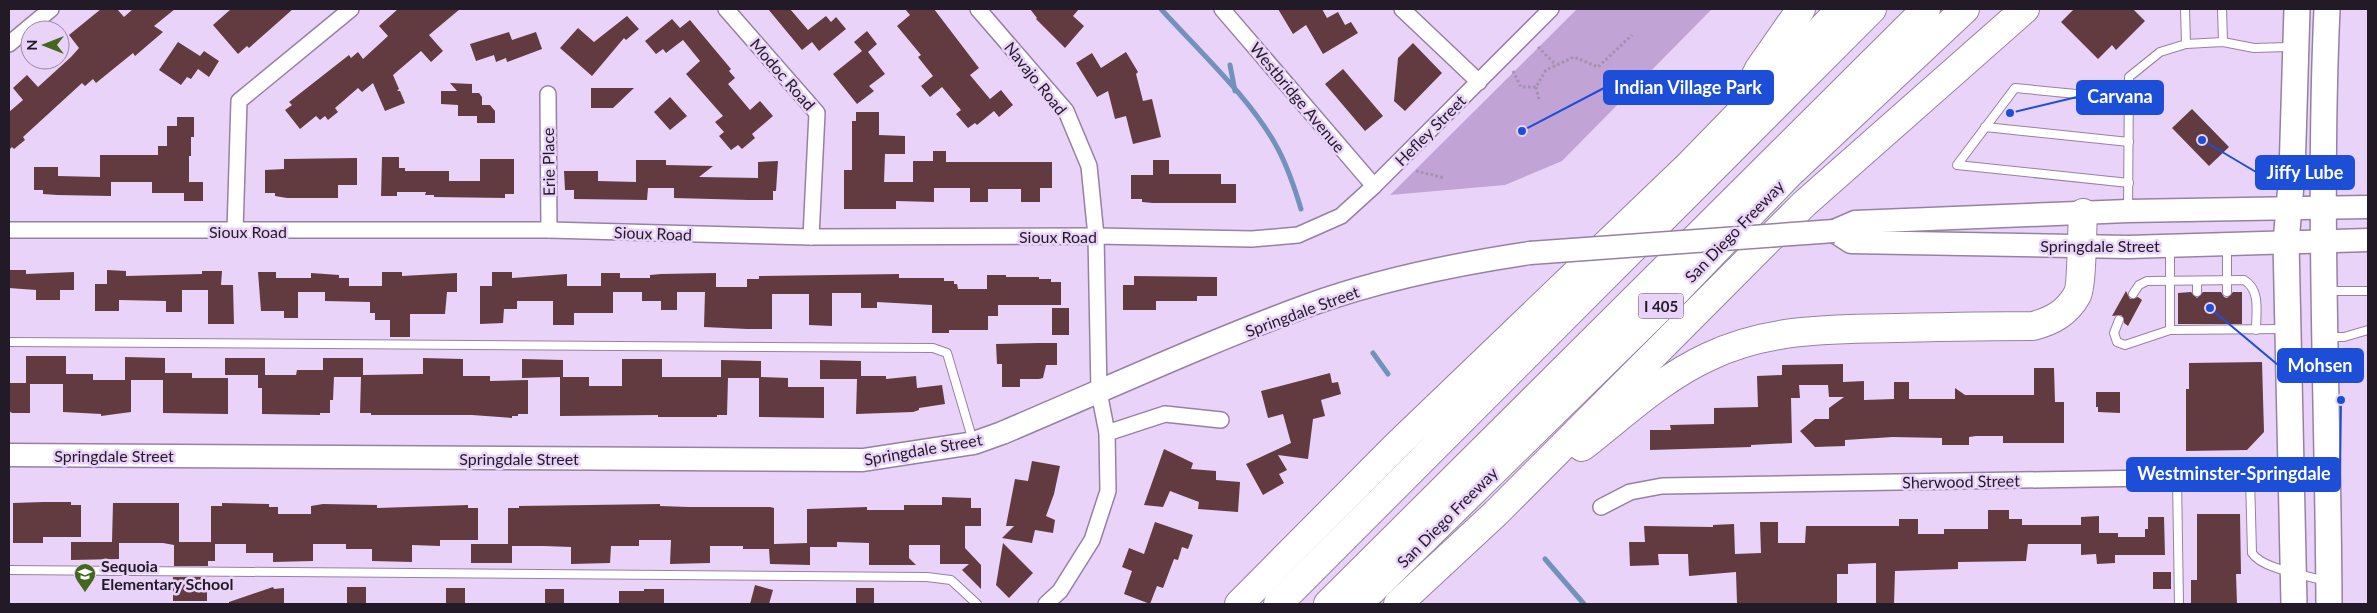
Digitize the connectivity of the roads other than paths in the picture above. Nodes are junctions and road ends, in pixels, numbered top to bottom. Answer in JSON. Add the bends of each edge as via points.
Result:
{"nodes":[{"id":1,"x":51,"y":9,"type":"edge"},
{"id":2,"x":351,"y":9,"type":"edge"},
{"id":3,"x":726,"y":9,"type":"edge"},
{"id":4,"x":978,"y":9,"type":"edge"},
{"id":5,"x":1222,"y":9,"type":"edge"},
{"id":6,"x":1402,"y":9,"type":"edge"},
{"id":7,"x":1551,"y":9,"type":"edge"},
{"id":8,"x":1800,"y":9,"type":"edge"},
{"id":9,"x":1841,"y":9,"type":"edge"},
{"id":10,"x":1872,"y":9,"type":"edge"},
{"id":11,"x":1926,"y":9,"type":"edge"},
{"id":12,"x":1964,"y":9,"type":"edge"},
{"id":13,"x":2025,"y":9,"type":"edge"},
{"id":14,"x":2185,"y":9,"type":"edge"},
{"id":15,"x":2222,"y":9,"type":"edge"},
{"id":16,"x":2296,"y":9,"type":"edge"},
{"id":17,"x":2327,"y":9,"type":"edge"},
{"id":18,"x":2223,"y":42,"type":"junction"},
{"id":19,"x":9,"y":44,"type":"edge"},
{"id":20,"x":2186,"y":44,"type":"junction"},
{"id":21,"x":2294,"y":47,"type":"junction"},
{"id":22,"x":1479,"y":82,"type":"junction"},
{"id":23,"x":548,"y":94,"type":"dead end"},
{"id":24,"x":2128,"y":99,"type":"junction"},
{"id":25,"x":1736,"y":118,"type":"junction"},
{"id":26,"x":1985,"y":127,"type":"junction"},
{"id":27,"x":2128,"y":142,"type":"junction"},
{"id":28,"x":2129,"y":183,"type":"junction"},
{"id":29,"x":1374,"y":186,"type":"junction"},
{"id":30,"x":2324,"y":208,"type":"junction"},
{"id":31,"x":2368,"y":208,"type":"edge"},
{"id":32,"x":2288,"y":210,"type":"junction"},
{"id":33,"x":2128,"y":211,"type":"junction"},
{"id":34,"x":2083,"y":213,"type":"junction"},
{"id":35,"x":9,"y":230,"type":"edge"},
{"id":36,"x":549,"y":230,"type":"junction"},
{"id":37,"x":235,"y":231,"type":"junction"},
{"id":38,"x":1834,"y":231,"type":"junction"},
{"id":39,"x":1298,"y":235,"type":"joint"},
{"id":40,"x":1096,"y":236,"type":"junction"},
{"id":41,"x":811,"y":237,"type":"junction"},
{"id":42,"x":2368,"y":240,"type":"edge"},
{"id":43,"x":2322,"y":241,"type":"junction"},
{"id":44,"x":2286,"y":242,"type":"junction"},
{"id":45,"x":2227,"y":244,"type":"junction"},
{"id":46,"x":2081,"y":245,"type":"junction"},
{"id":47,"x":2170,"y":246,"type":"junction"},
{"id":48,"x":2197,"y":280,"type":"junction"},
{"id":49,"x":2227,"y":280,"type":"junction"},
{"id":50,"x":2170,"y":281,"type":"junction"},
{"id":51,"x":2323,"y":291,"type":"junction"},
{"id":52,"x":2368,"y":291,"type":"edge"},
{"id":53,"x":2197,"y":292,"type":"dead end"},
{"id":54,"x":2227,"y":292,"type":"dead end"},
{"id":55,"x":2133,"y":294,"type":"dead end"},
{"id":56,"x":2119,"y":320,"type":"dead end"},
{"id":57,"x":2287,"y":329,"type":"junction"},
{"id":58,"x":2170,"y":330,"type":"junction"},
{"id":59,"x":2256,"y":330,"type":"junction"},
{"id":60,"x":2368,"y":330,"type":"edge"},
{"id":61,"x":2324,"y":337,"type":"junction"},
{"id":62,"x":9,"y":342,"type":"edge"},
{"id":63,"x":1100,"y":392,"type":"junction"},
{"id":64,"x":1221,"y":420,"type":"dead end"},
{"id":65,"x":1107,"y":432,"type":"junction"},
{"id":66,"x":974,"y":442,"type":"junction"},
{"id":67,"x":9,"y":455,"type":"edge"},
{"id":68,"x":2327,"y":474,"type":"junction"},
{"id":69,"x":2290,"y":476,"type":"junction"},
{"id":70,"x":2250,"y":477,"type":"junction"},
{"id":71,"x":2177,"y":478,"type":"junction"},
{"id":72,"x":1601,"y":507,"type":"dead end"},
{"id":73,"x":1496,"y":513,"type":"junction"},
{"id":74,"x":9,"y":570,"type":"edge"},
{"id":75,"x":2293,"y":571,"type":"junction"},
{"id":76,"x":2329,"y":593,"type":"edge"},
{"id":77,"x":977,"y":604,"type":"edge"},
{"id":78,"x":1046,"y":604,"type":"edge"},
{"id":79,"x":1239,"y":604,"type":"edge"},
{"id":80,"x":1278,"y":604,"type":"edge"},
{"id":81,"x":1328,"y":604,"type":"edge"},
{"id":82,"x":1358,"y":604,"type":"edge"},
{"id":83,"x":1398,"y":604,"type":"edge"},
{"id":84,"x":2179,"y":604,"type":"edge"},
{"id":85,"x":2294,"y":604,"type":"edge"}],
"edges":[{"from":1,"to":19,"type":"street"},
{"from":2,"to":37,"type":"street","via":[[239,101]]},
{"from":3,"to":41,"type":"street","name":"Modoc Road","via":[[818,113]]},
{"from":4,"to":40,"type":"street","name":"Navajo Road","via":[[1066,111],[1090,166]]},
{"from":5,"to":29,"type":"street","name":"Westbridge Avenue"},
{"from":6,"to":22,"type":"street"},
{"from":7,"to":22,"type":"street","name":"Hefley Street"},
{"from":8,"to":25,"type":"highway","via":[[1759,69]]},
{"from":9,"to":25,"type":"highway"},
{"from":10,"to":80,"type":"highway"},
{"from":11,"to":81,"type":"highway"},
{"from":12,"to":82,"type":"highway","name":"San Diego Freeway","number":"I 405","via":[[1789,174],[1662,306]]},
{"from":13,"to":73,"type":"highway","via":[[1804,204]]},
{"from":14,"to":20,"type":"lane"},
{"from":15,"to":18,"type":"lane"},
{"from":16,"to":21,"type":"main road"},
{"from":17,"to":30,"type":"main road"},
{"from":18,"to":20,"type":"lane"},
{"from":18,"to":21,"type":"lane","via":[[2254,48]]},
{"from":20,"to":24,"type":"lane","via":[[2160,52],[2129,77]]},
{"from":21,"to":32,"type":"main road","via":[[2292,173]]},
{"from":22,"to":29,"type":"street","name":"Hefley Street"},
{"from":23,"to":36,"type":"street","name":"Erie Place"},
{"from":24,"to":26,"type":"lane","via":[[2015,88]]},
{"from":24,"to":27,"type":"lane"},
{"from":25,"to":79,"type":"highway","via":[[1397,445]]},
{"from":26,"to":27,"type":"lane"},
{"from":26,"to":28,"type":"lane","via":[[1957,164]]},
{"from":27,"to":28,"type":"lane"},
{"from":28,"to":33,"type":"lane"},
{"from":29,"to":39,"type":"street","name":"Hefley Street","via":[[1341,216]]},
{"from":30,"to":31,"type":"main road","name":"Springdale Street"},
{"from":30,"to":32,"type":"main road","name":"Springdale Street"},
{"from":30,"to":43,"type":"main road"},
{"from":32,"to":33,"type":"main road","name":"Springdale Street"},
{"from":32,"to":44,"type":"main road"},
{"from":33,"to":34,"type":"main road","name":"Springdale Street"},
{"from":34,"to":38,"type":"main road","name":"Springdale Street","via":[[1855,222]]},
{"from":34,"to":46,"type":"highway"},
{"from":35,"to":37,"type":"street","name":"Sioux Road"},
{"from":36,"to":37,"type":"street","name":"Sioux Road"},
{"from":36,"to":41,"type":"street","name":"Sioux Road"},
{"from":38,"to":46,"type":"main road","name":"Springdale Street","via":[[1851,242]]},
{"from":38,"to":63,"type":"main road","name":"Springdale Street","bridge":true,"via":[[1530,253],[1458,264],[1310,305]]},
{"from":39,"to":40,"type":"street","name":"Sioux Road","via":[[1252,239]]},
{"from":40,"to":41,"type":"street","name":"Sioux Road"},
{"from":40,"to":63,"type":"street","name":"Navajo Road"},
{"from":42,"to":43,"type":"main road","name":"Springdale Street"},
{"from":43,"to":44,"type":"main road","name":"Springdale Street"},
{"from":43,"to":51,"type":"main road"},
{"from":44,"to":45,"type":"main road","name":"Springdale Street"},
{"from":44,"to":57,"type":"main road"},
{"from":45,"to":47,"type":"main road","name":"Springdale Street"},
{"from":45,"to":49,"type":"lane"},
{"from":46,"to":47,"type":"main road","name":"Springdale Street"},
{"from":46,"to":73,"type":"highway","via":[[2078,294],[2062,314],[2049,321],[2033,326],[1811,330],[1771,336],[1729,348],[1706,357],[1660,387]]},
{"from":47,"to":50,"type":"lane"},
{"from":48,"to":49,"type":"lane"},
{"from":48,"to":50,"type":"lane"},
{"from":48,"to":53,"type":"lane"},
{"from":49,"to":54,"type":"lane"},
{"from":49,"to":59,"type":"lane","via":[[2244,280],[2251,284],[2255,293]]},
{"from":50,"to":55,"type":"lane","via":[[2139,284]]},
{"from":50,"to":58,"type":"lane"},
{"from":51,"to":52,"type":"lane"},
{"from":51,"to":61,"type":"main road"},
{"from":56,"to":58,"type":"lane","via":[[2114,334],[2117,342],[2125,345]]},
{"from":57,"to":59,"type":"lane"},
{"from":57,"to":69,"type":"main road"},
{"from":58,"to":59,"type":"lane","via":[[2227,327]]},
{"from":60,"to":61,"type":"lane","via":[[2344,337]]},
{"from":61,"to":68,"type":"main road"},
{"from":62,"to":66,"type":"lane","via":[[933,348],[947,353]]},
{"from":63,"to":65,"type":"street","name":"Navajo Road"},
{"from":63,"to":66,"type":"main road","name":"Springdale Street","via":[[1002,434]]},
{"from":64,"to":65,"type":"street","via":[[1165,414]]},
{"from":65,"to":78,"type":"street","name":"Navajo Road","via":[[1108,491],[1092,540],[1060,591]]},
{"from":66,"to":67,"type":"main road","name":"Springdale Street","via":[[863,460]]},
{"from":68,"to":69,"type":"street","name":"Sherwood Street"},
{"from":68,"to":76,"type":"main road"},
{"from":69,"to":70,"type":"street","name":"Sherwood Street"},
{"from":69,"to":75,"type":"main road"},
{"from":70,"to":71,"type":"street","name":"Sherwood Street"},
{"from":70,"to":75,"type":"lane","via":[[2252,553],[2256,560]]},
{"from":71,"to":72,"type":"street","name":"Sherwood Street","via":[[1662,486],[1630,492]]},
{"from":71,"to":84,"type":"lane"},
{"from":73,"to":83,"type":"highway"},
{"from":74,"to":77,"type":"lane","via":[[927,577],[951,580]]},
{"from":75,"to":76,"type":"lane"},
{"from":75,"to":85,"type":"main road"}]}
